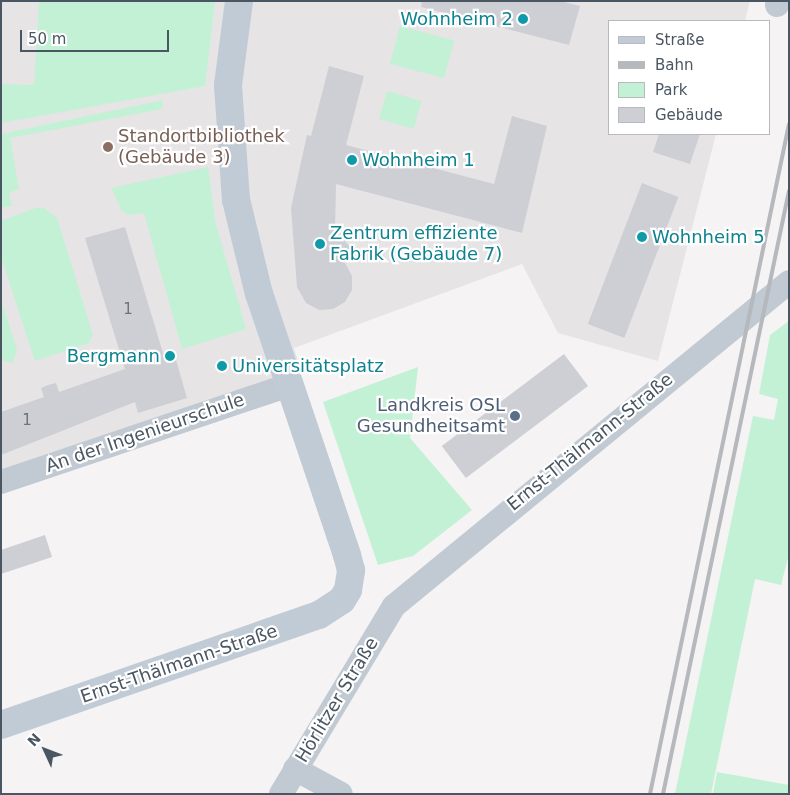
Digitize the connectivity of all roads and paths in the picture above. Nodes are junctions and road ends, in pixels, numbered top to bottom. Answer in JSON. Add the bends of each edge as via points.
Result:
{"nodes":[{"id":1,"x":239,"y":1,"type":"edge"},
{"id":2,"x":789,"y":282,"type":"edge"},
{"id":3,"x":289,"y":385,"type":"junction"},
{"id":4,"x":1,"y":482,"type":"edge"},
{"id":5,"x":394,"y":606,"type":"joint"},
{"id":6,"x":1,"y":725,"type":"edge"},
{"id":7,"x":296,"y":769,"type":"junction"},
{"id":8,"x":281,"y":794,"type":"edge"},
{"id":9,"x":341,"y":794,"type":"edge"}],
"edges":[{"from":1,"to":3,"type":"main road","via":[[228,84],[230,158],[236,200],[259,294]]},
{"from":2,"to":5,"type":"street","name":"Ernst-Thälmann-Straße"},
{"from":3,"to":4,"type":"street","name":"An der Ingenieurschule"},
{"from":3,"to":6,"type":"main road","name":"Ernst-Thälmann-Straße","via":[[349,562],[348,590],[342,600],[318,615]]},
{"from":5,"to":7,"type":"street","name":"Hörlitzer Straße"},
{"from":7,"to":8,"type":"street","name":"Hörlitzer Straße"},
{"from":7,"to":9,"type":"street"}]}
